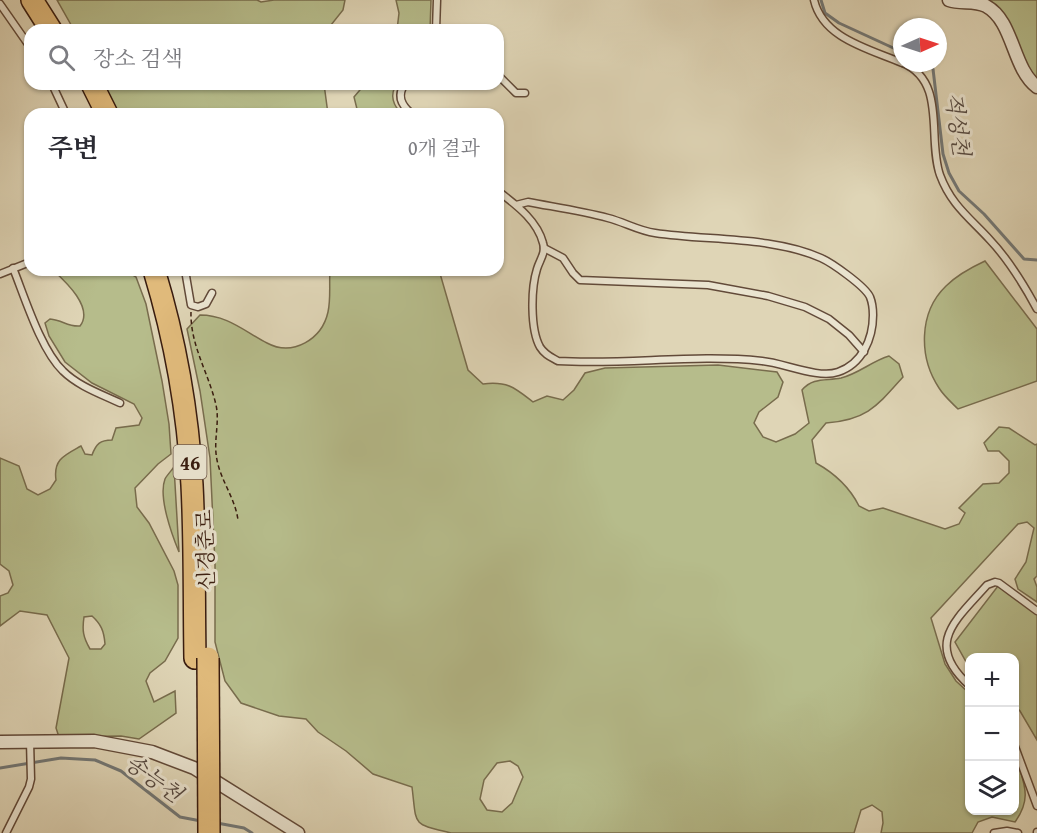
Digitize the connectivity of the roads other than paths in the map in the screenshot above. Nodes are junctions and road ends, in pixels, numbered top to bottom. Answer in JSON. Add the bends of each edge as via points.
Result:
{"nodes":[{"id":1,"x":32,"y":0,"type":"edge"},
{"id":2,"x":46,"y":0,"type":"edge"},
{"id":3,"x":437,"y":0,"type":"edge"},
{"id":4,"x":814,"y":0,"type":"edge"},
{"id":5,"x":949,"y":0,"type":"edge"},
{"id":6,"x":0,"y":4,"type":"edge"},
{"id":7,"x":47,"y":24,"type":"edge"},
{"id":8,"x":60,"y":24,"type":"edge"},
{"id":9,"x":436,"y":24,"type":"edge"},
{"id":10,"x":24,"y":38,"type":"edge"},
{"id":11,"x":893,"y":59,"type":"edge"},
{"id":12,"x":918,"y":72,"type":"edge"},
{"id":13,"x":504,"y":81,"type":"edge"},
{"id":14,"x":1037,"y":87,"type":"edge"},
{"id":15,"x":55,"y":90,"type":"edge"},
{"id":16,"x":82,"y":90,"type":"edge"},
{"id":17,"x":95,"y":90,"type":"edge"},
{"id":18,"x":403,"y":90,"type":"edge"},
{"id":19,"x":525,"y":93,"type":"dead end"},
{"id":20,"x":63,"y":108,"type":"edge"},
{"id":21,"x":90,"y":108,"type":"edge"},
{"id":22,"x":104,"y":108,"type":"edge"},
{"id":23,"x":405,"y":108,"type":"edge"},
{"id":24,"x":504,"y":196,"type":"edge"},
{"id":25,"x":516,"y":206,"type":"junction"},
{"id":26,"x":544,"y":248,"type":"junction"},
{"id":27,"x":24,"y":264,"type":"edge"},
{"id":28,"x":13,"y":268,"type":"junction"},
{"id":29,"x":0,"y":274,"type":"edge"},
{"id":30,"x":156,"y":276,"type":"edge"},
{"id":31,"x":166,"y":276,"type":"edge"},
{"id":32,"x":186,"y":276,"type":"edge"},
{"id":33,"x":212,"y":293,"type":"dead end"},
{"id":34,"x":1037,"y":309,"type":"edge"},
{"id":35,"x":864,"y":351,"type":"junction"},
{"id":36,"x":120,"y":403,"type":"dead end"},
{"id":37,"x":1037,"y":611,"type":"edge"},
{"id":38,"x":202,"y":658,"type":"junction"},
{"id":39,"x":965,"y":682,"type":"edge"},
{"id":40,"x":30,"y":741,"type":"junction"},
{"id":41,"x":0,"y":742,"type":"edge"},
{"id":42,"x":1019,"y":757,"type":"edge"},
{"id":43,"x":1037,"y":806,"type":"edge"},
{"id":44,"x":6,"y":833,"type":"edge"},
{"id":45,"x":197,"y":833,"type":"edge"},
{"id":46,"x":209,"y":833,"type":"edge"},
{"id":47,"x":298,"y":833,"type":"edge"},
{"id":48,"x":994,"y":833,"type":"edge"},
{"id":49,"x":1018,"y":833,"type":"edge"}],
"edges":[{"from":1,"to":7,"type":"highway"},
{"from":2,"to":8,"type":"highway"},
{"from":3,"to":9,"type":"lane"},
{"from":4,"to":11,"type":"lane","via":[[824,23],[837,33]]},
{"from":5,"to":14,"type":"street","via":[[988,7],[1007,34],[1025,76]]},
{"from":6,"to":10,"type":"lane"},
{"from":12,"to":34,"type":"lane","via":[[932,101],[937,164],[944,184],[956,206],[992,241]]},
{"from":13,"to":19,"type":"lane","via":[[516,93]]},
{"from":15,"to":20,"type":"lane"},
{"from":16,"to":21,"type":"highway"},
{"from":17,"to":22,"type":"highway"},
{"from":18,"to":23,"type":"lane","via":[[400,97]]},
{"from":24,"to":25,"type":"lane"},
{"from":25,"to":26,"type":"lane","via":[[538,228]]},
{"from":25,"to":35,"type":"lane","via":[[528,202],[606,217],[652,233],[777,246],[823,259],[870,296],[872,331]]},
{"from":26,"to":35,"type":"lane","via":[[563,258],[580,280],[708,285],[805,307],[829,319]]},
{"from":26,"to":35,"type":"lane","via":[[533,286],[536,333],[547,356],[558,361],[731,359],[835,373],[852,366]]},
{"from":27,"to":28,"type":"lane"},
{"from":28,"to":29,"type":"lane"},
{"from":28,"to":36,"type":"lane","via":[[47,350],[63,371]]},
{"from":30,"to":38,"type":"highway","name":"신경춘로","number":"46","via":[[185,410]]},
{"from":31,"to":38,"type":"highway","name":"신경춘로","number":"46","via":[[181,335],[202,462]]},
{"from":32,"to":33,"type":"lane","via":[[191,305],[206,304]]},
{"from":37,"to":39,"type":"lane","via":[[999,583],[987,585],[952,624],[947,641],[949,660]]},
{"from":38,"to":45,"type":"highway","name":"신경춘로","number":"46"},
{"from":38,"to":46,"type":"highway","name":"신경춘로","number":"46","bridge":true},
{"from":40,"to":41,"type":"street"},
{"from":40,"to":44,"type":"lane","via":[[29,787]]},
{"from":40,"to":47,"type":"street","via":[[94,741],[152,752],[194,768]]},
{"from":42,"to":43,"type":"lane"},
{"from":48,"to":49,"type":"lane"}]}
